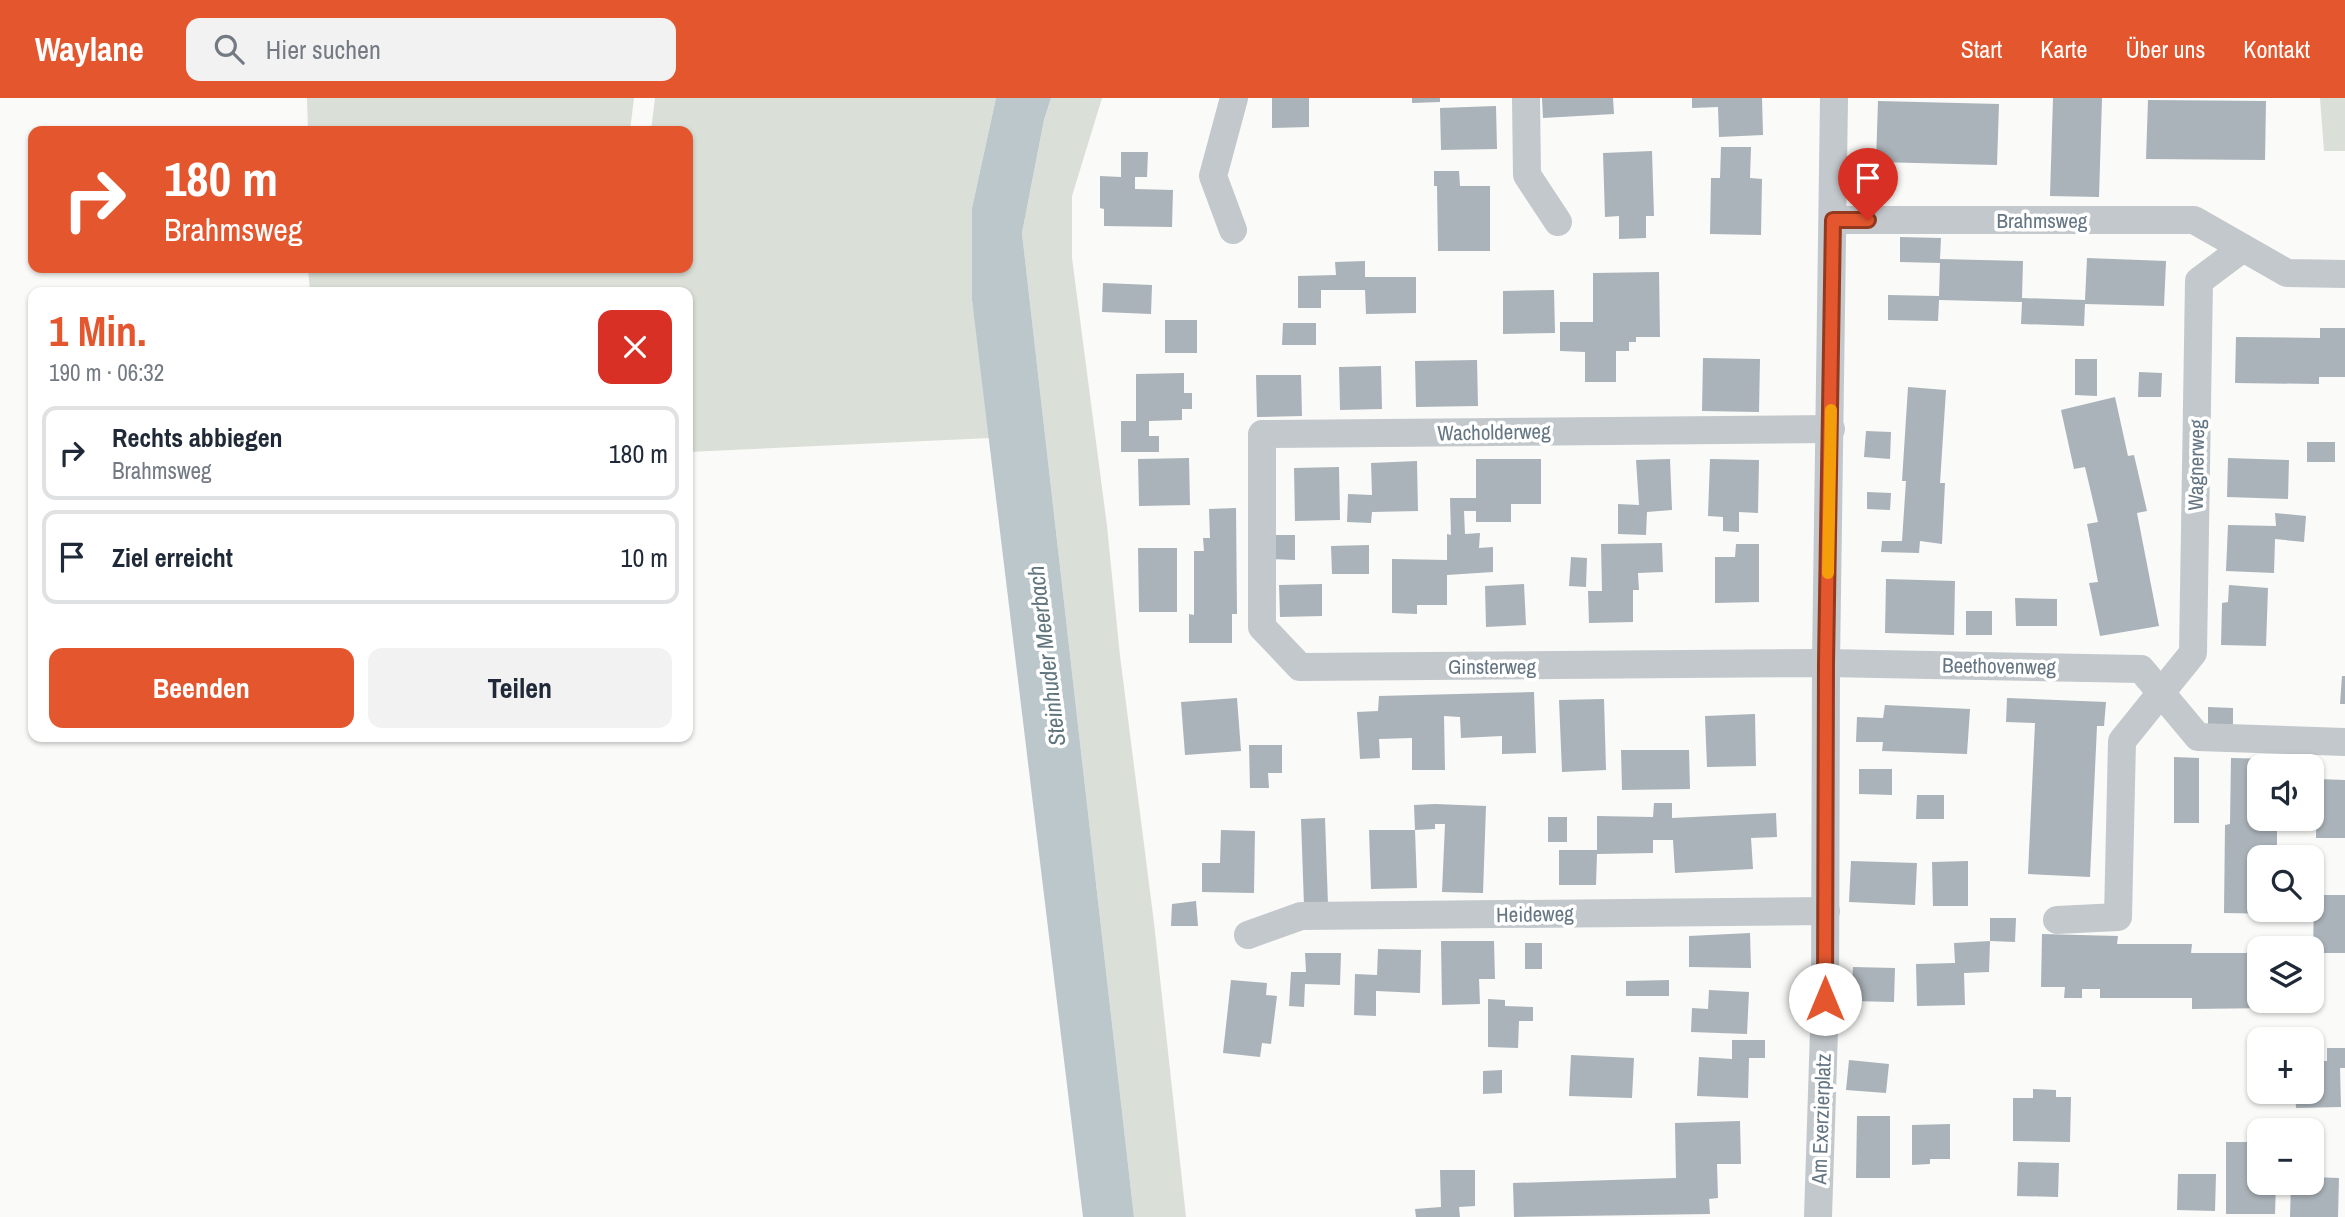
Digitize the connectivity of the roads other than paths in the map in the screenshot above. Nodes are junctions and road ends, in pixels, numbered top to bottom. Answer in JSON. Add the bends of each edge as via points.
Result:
{"nodes":[{"id":1,"x":1234,"y":98,"type":"edge"},
{"id":2,"x":1526,"y":98,"type":"edge"},
{"id":3,"x":1834,"y":98,"type":"edge"},
{"id":4,"x":1833,"y":220,"type":"junction"},
{"id":5,"x":1558,"y":222,"type":"dead end"},
{"id":6,"x":1233,"y":230,"type":"dead end"},
{"id":7,"x":2244,"y":248,"type":"junction"},
{"id":8,"x":2345,"y":274,"type":"edge"},
{"id":9,"x":1830,"y":429,"type":"junction"},
{"id":10,"x":1262,"y":540,"type":"joint"},
{"id":11,"x":1826,"y":663,"type":"junction"},
{"id":12,"x":2161,"y":693,"type":"junction"},
{"id":13,"x":2345,"y":742,"type":"edge"},
{"id":14,"x":1826,"y":911,"type":"junction"},
{"id":15,"x":2057,"y":920,"type":"dead end"},
{"id":16,"x":1248,"y":935,"type":"dead end"},
{"id":17,"x":1818,"y":1217,"type":"edge"}],
"edges":[{"from":1,"to":6,"type":"street","via":[[1213,176]]},
{"from":2,"to":5,"type":"street","via":[[1527,175]]},
{"from":3,"to":4,"type":"street","name":"Am Exerzierplatz"},
{"from":4,"to":7,"type":"street","name":"Brahmsweg","via":[[2194,220]]},
{"from":4,"to":9,"type":"street","name":"Am Exerzierplatz"},
{"from":7,"to":8,"type":"street","name":"Brahmsweg","via":[[2287,272]]},
{"from":7,"to":12,"type":"street","name":"Wagnerweg","via":[[2199,281],[2193,653]]},
{"from":9,"to":10,"type":"street","name":"Wacholderweg","via":[[1262,434]]},
{"from":9,"to":11,"type":"street","name":"Am Exerzierplatz"},
{"from":10,"to":11,"type":"street","name":"Ginsterweg","via":[[1262,627],[1300,667]]},
{"from":11,"to":12,"type":"street","name":"Beethovenweg","via":[[2141,669]]},
{"from":11,"to":14,"type":"street","name":"Am Exerzierplatz"},
{"from":12,"to":13,"type":"street","name":"Beethovenweg","via":[[2198,737]]},
{"from":12,"to":15,"type":"street","via":[[2122,741],[2118,918]]},
{"from":14,"to":16,"type":"street","name":"Heideweg","via":[[1301,916]]},
{"from":14,"to":17,"type":"street","name":"Am Exerzierplatz"}]}
